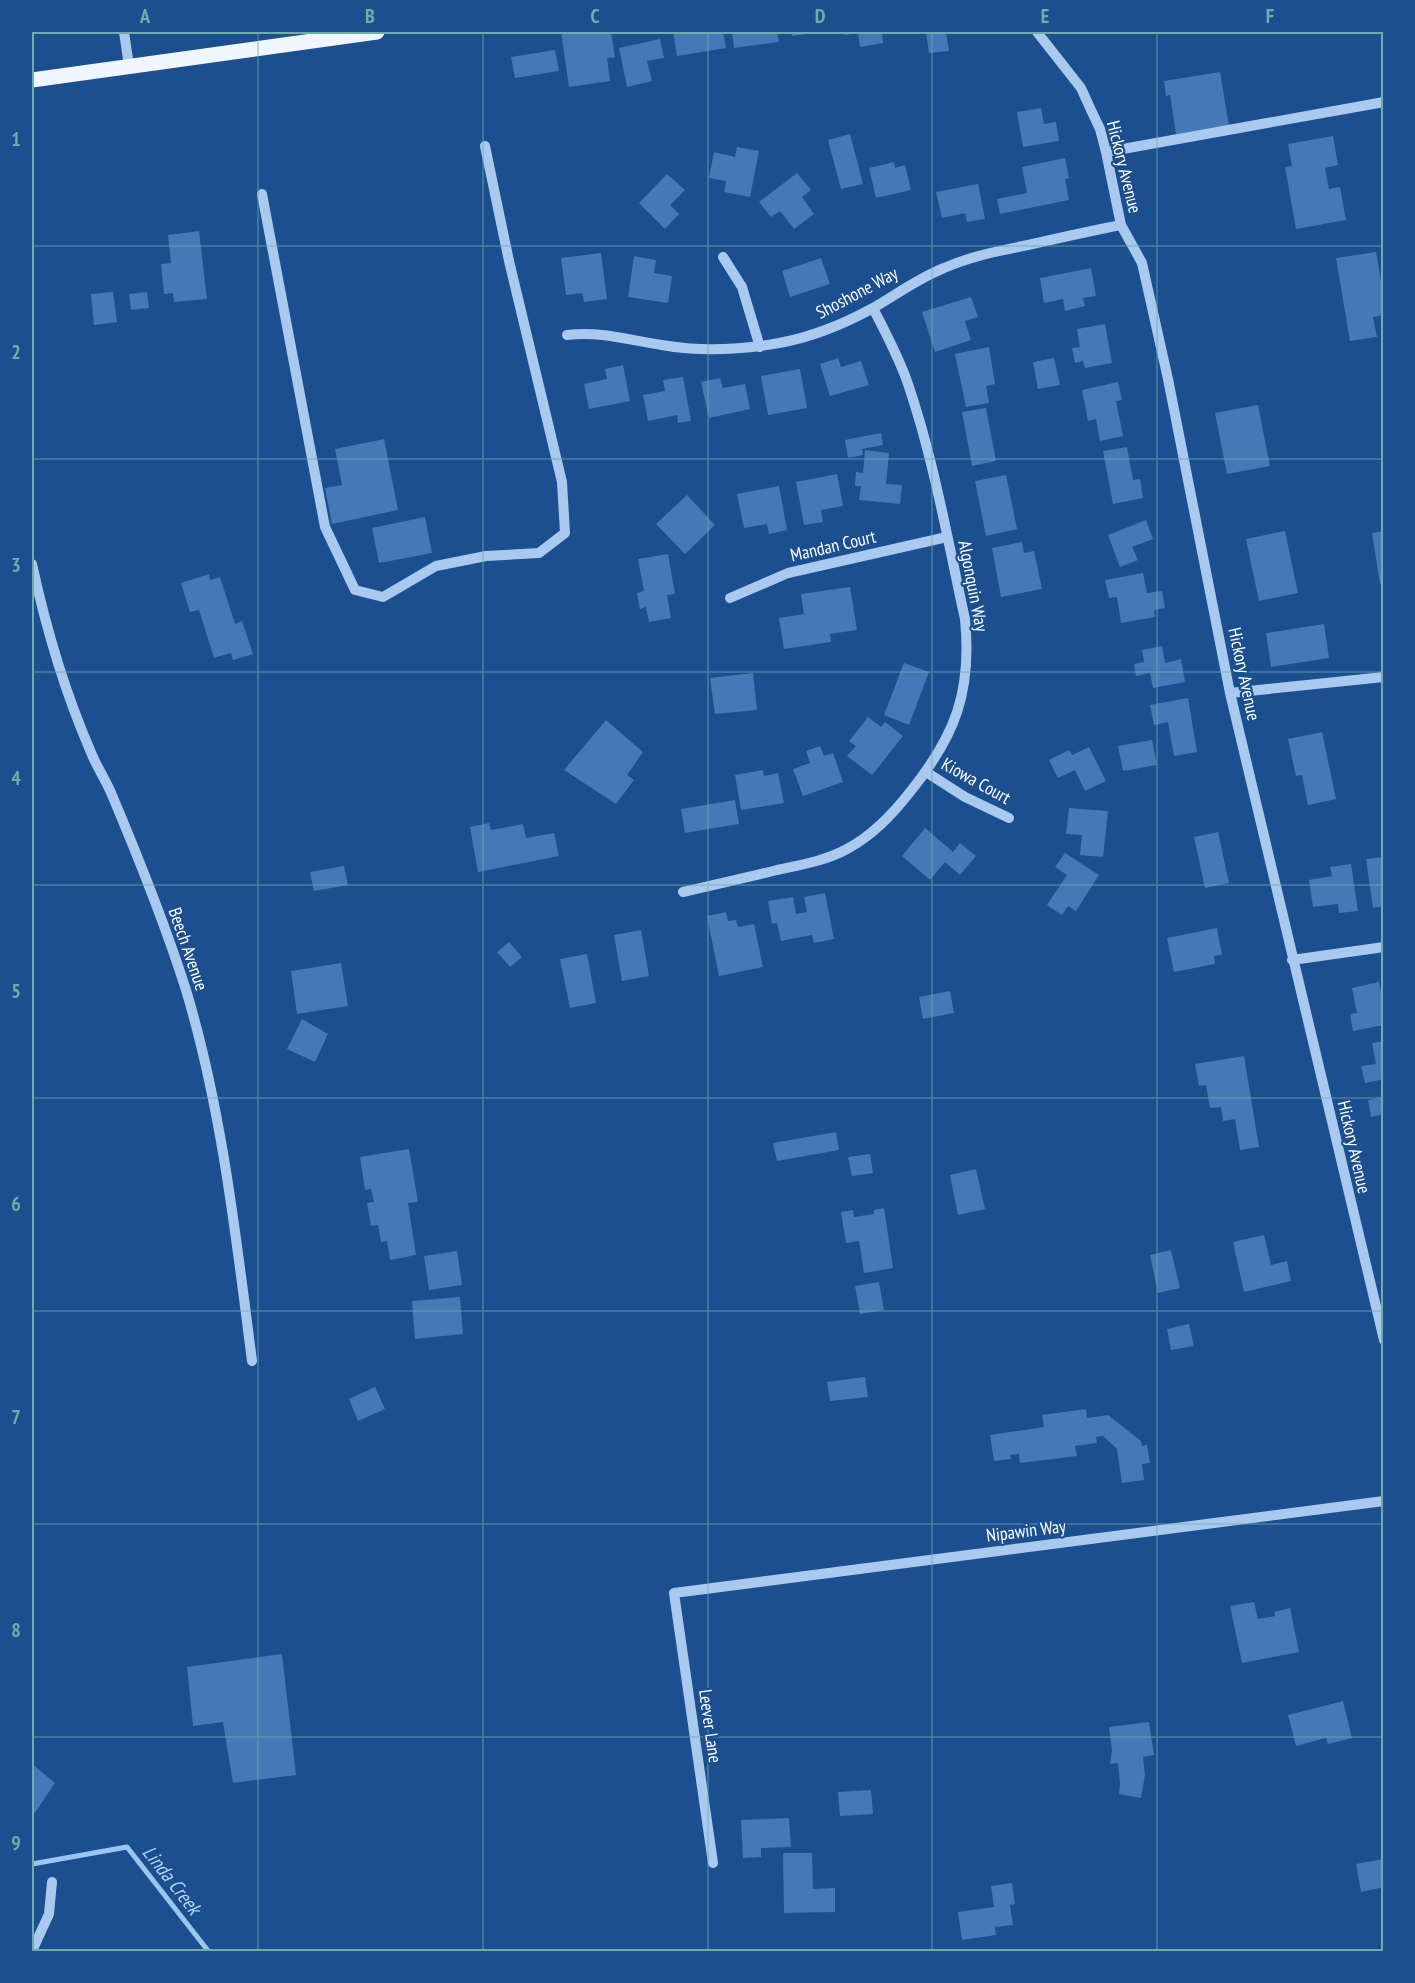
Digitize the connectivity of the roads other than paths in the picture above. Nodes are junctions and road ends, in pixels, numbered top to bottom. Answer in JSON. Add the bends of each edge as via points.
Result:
{"nodes":[{"id":1,"x":124,"y":32,"type":"edge"},
{"id":2,"x":376,"y":32,"type":"edge"},
{"id":3,"x":1037,"y":32,"type":"edge"},
{"id":4,"x":339,"y":34,"type":"edge"},
{"id":5,"x":129,"y":66,"type":"junction"},
{"id":6,"x":32,"y":80,"type":"edge"},
{"id":7,"x":1383,"y":102,"type":"edge"},
{"id":8,"x":485,"y":146,"type":"dead end"},
{"id":9,"x":1106,"y":152,"type":"junction"},
{"id":10,"x":262,"y":194,"type":"dead end"},
{"id":11,"x":1121,"y":225,"type":"junction"},
{"id":12,"x":723,"y":257,"type":"dead end"},
{"id":13,"x":873,"y":308,"type":"junction"},
{"id":14,"x":567,"y":335,"type":"dead end"},
{"id":15,"x":760,"y":346,"type":"junction"},
{"id":16,"x":947,"y":537,"type":"junction"},
{"id":17,"x":32,"y":564,"type":"edge"},
{"id":18,"x":730,"y":598,"type":"dead end"},
{"id":19,"x":1383,"y":677,"type":"edge"},
{"id":20,"x":1230,"y":693,"type":"junction"},
{"id":21,"x":926,"y":772,"type":"junction"},
{"id":22,"x":1009,"y":818,"type":"dead end"},
{"id":23,"x":683,"y":892,"type":"dead end"},
{"id":24,"x":1383,"y":947,"type":"edge"},
{"id":25,"x":1292,"y":960,"type":"junction"},
{"id":26,"x":1383,"y":1341,"type":"edge"},
{"id":27,"x":252,"y":1361,"type":"dead end"},
{"id":28,"x":1383,"y":1501,"type":"edge"},
{"id":29,"x":674,"y":1593,"type":"joint"},
{"id":30,"x":713,"y":1863,"type":"dead end"},
{"id":31,"x":52,"y":1882,"type":"dead end"},
{"id":32,"x":32,"y":1951,"type":"edge"}],
"edges":[{"from":1,"to":5,"type":"street"},
{"from":2,"to":4,"type":"main road"},
{"from":3,"to":9,"type":"street","name":"Hickory Avenue","via":[[1081,88]]},
{"from":4,"to":5,"type":"main road"},
{"from":5,"to":6,"type":"main road"},
{"from":7,"to":9,"type":"street"},
{"from":8,"to":10,"type":"street","via":[[562,482],[565,533],[539,553],[486,556],[436,566],[383,597],[355,590],[325,527]]},
{"from":9,"to":11,"type":"street","name":"Hickory Avenue"},
{"from":11,"to":13,"type":"street","name":"Shoshone Way","via":[[974,256],[911,284]]},
{"from":11,"to":20,"type":"street","name":"Hickory Avenue","via":[[1142,263]]},
{"from":12,"to":15,"type":"street","via":[[742,287]]},
{"from":13,"to":15,"type":"street","name":"Shoshone Way","via":[[815,333]]},
{"from":13,"to":16,"type":"street","name":"Algonquin Way","via":[[909,387]]},
{"from":14,"to":15,"type":"street","name":"Shoshone Way","via":[[614,335],[694,349]]},
{"from":16,"to":18,"type":"street","name":"Mandan Court","via":[[788,573]]},
{"from":16,"to":21,"type":"street","name":"Algonquin Way","via":[[965,618],[966,674],[952,728]]},
{"from":17,"to":27,"type":"street","name":"Beech Avenue","via":[[56,659],[90,752],[145,876],[186,992],[230,1192]]},
{"from":19,"to":20,"type":"street"},
{"from":20,"to":25,"type":"street","name":"Hickory Avenue"},
{"from":21,"to":22,"type":"street","name":"Kiowa Court"},
{"from":21,"to":23,"type":"street","name":"Algonquin Way","via":[[882,824],[847,849],[820,861]]},
{"from":24,"to":25,"type":"street"},
{"from":25,"to":26,"type":"street","name":"Hickory Avenue"},
{"from":28,"to":29,"type":"street","name":"Nipawin Way"},
{"from":29,"to":30,"type":"street","name":"Leever Lane"},
{"from":31,"to":32,"type":"street","via":[[48,1914]]}]}
